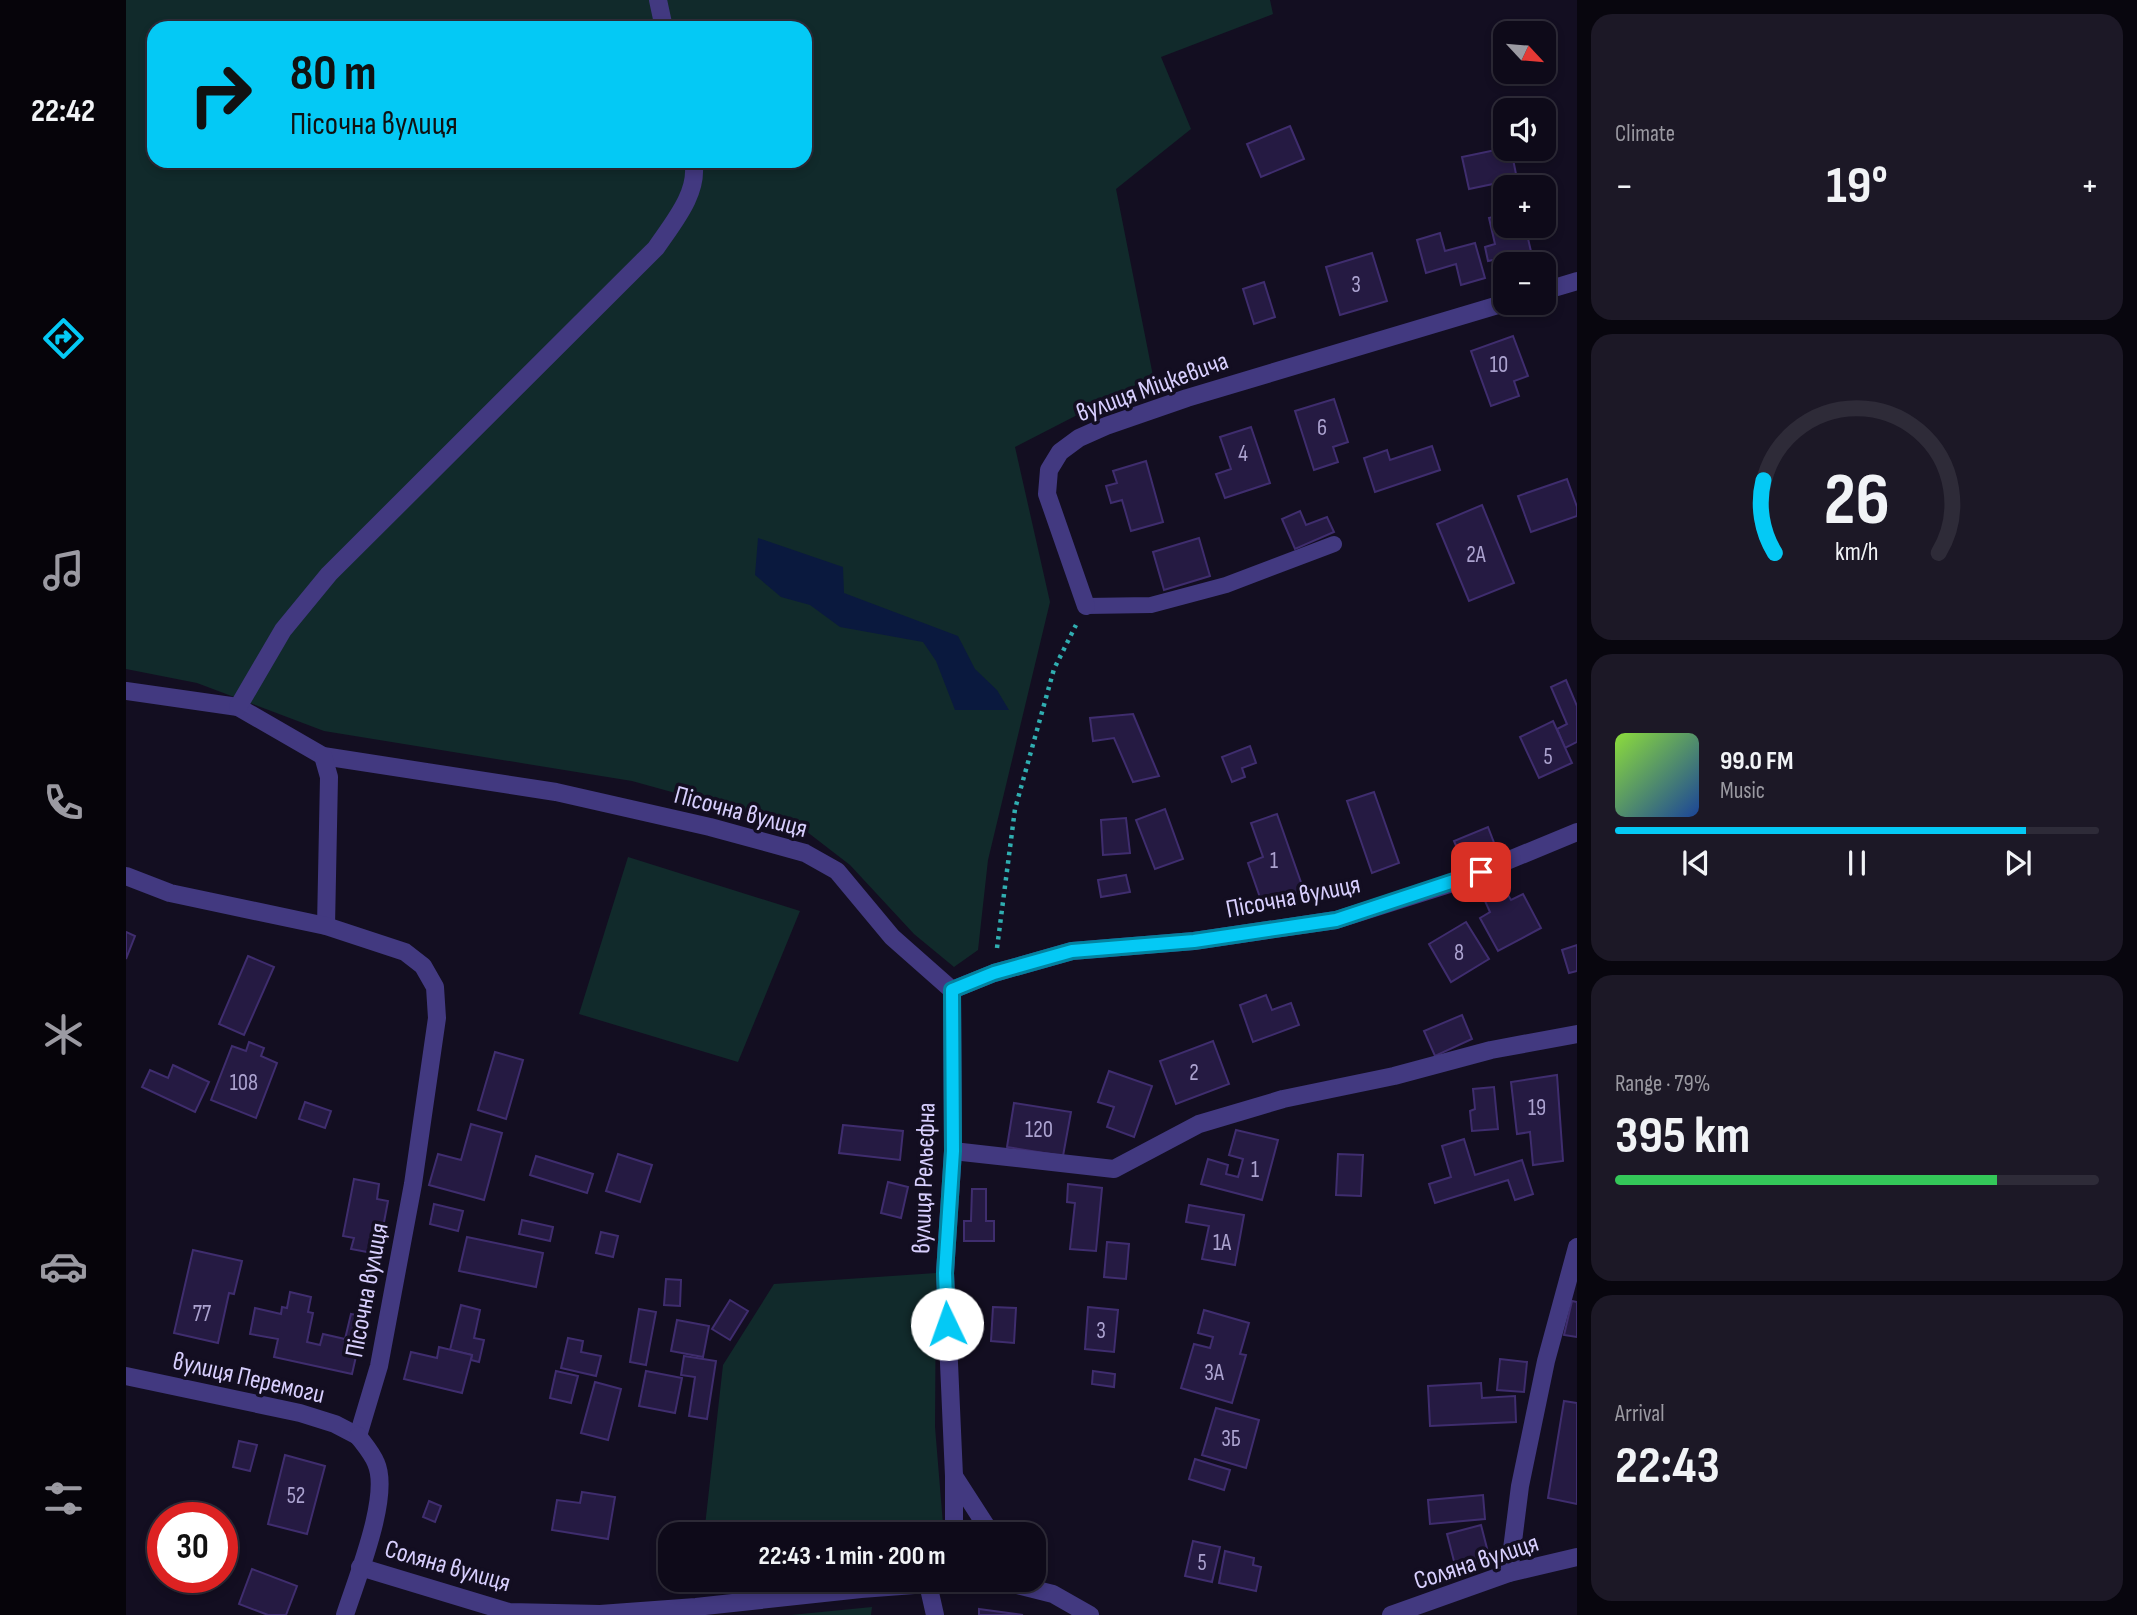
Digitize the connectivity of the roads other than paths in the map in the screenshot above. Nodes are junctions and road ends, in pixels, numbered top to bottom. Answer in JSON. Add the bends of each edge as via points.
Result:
{"nodes":[{"id":1,"x":657,"y":0,"type":"edge"},
{"id":2,"x":662,"y":21,"type":"edge"},
{"id":3,"x":695,"y":168,"type":"edge"},
{"id":4,"x":1577,"y":281,"type":"edge"},
{"id":5,"x":1556,"y":287,"type":"edge"},
{"id":6,"x":1493,"y":307,"type":"edge"},
{"id":7,"x":1334,"y":544,"type":"dead end"},
{"id":8,"x":1086,"y":606,"type":"joint"},
{"id":9,"x":126,"y":691,"type":"edge"},
{"id":10,"x":238,"y":707,"type":"junction"},
{"id":11,"x":323,"y":756,"type":"junction"},
{"id":12,"x":1577,"y":832,"type":"edge"},
{"id":13,"x":126,"y":876,"type":"edge"},
{"id":14,"x":326,"y":926,"type":"junction"},
{"id":15,"x":952,"y":990,"type":"junction"},
{"id":16,"x":1577,"y":1034,"type":"edge"},
{"id":17,"x":953,"y":1151,"type":"junction"},
{"id":18,"x":1577,"y":1247,"type":"edge"},
{"id":19,"x":126,"y":1376,"type":"edge"},
{"id":20,"x":358,"y":1436,"type":"junction"},
{"id":21,"x":954,"y":1476,"type":"junction"},
{"id":22,"x":954,"y":1522,"type":"edge"},
{"id":23,"x":984,"y":1522,"type":"edge"},
{"id":24,"x":1577,"y":1557,"type":"edge"},
{"id":25,"x":360,"y":1567,"type":"junction"},
{"id":26,"x":1509,"y":1573,"type":"junction"},
{"id":27,"x":1046,"y":1588,"type":"edge"},
{"id":28,"x":826,"y":1592,"type":"edge"},
{"id":29,"x":930,"y":1592,"type":"edge"},
{"id":30,"x":1045,"y":1592,"type":"edge"},
{"id":31,"x":1053,"y":1594,"type":"junction"},
{"id":32,"x":509,"y":1614,"type":"edge"},
{"id":33,"x":600,"y":1614,"type":"edge"},
{"id":34,"x":345,"y":1615,"type":"edge"},
{"id":35,"x":935,"y":1615,"type":"edge"},
{"id":36,"x":1090,"y":1615,"type":"edge"},
{"id":37,"x":1391,"y":1615,"type":"edge"}],
"edges":[{"from":1,"to":2,"type":"street"},
{"from":3,"to":10,"type":"street","via":[[681,212],[656,248],[329,573],[283,630]]},
{"from":4,"to":5,"type":"street"},
{"from":6,"to":8,"type":"street","name":"вулиця Міцкевича","via":[[1187,398],[1106,426],[1060,452],[1049,470],[1047,494]]},
{"from":7,"to":8,"type":"lane","via":[[1226,585],[1151,606]]},
{"from":9,"to":10,"type":"street","name":"Пісочна вулиця"},
{"from":10,"to":11,"type":"street","name":"Пісочна вулиця"},
{"from":11,"to":14,"type":"street","via":[[329,777]]},
{"from":11,"to":15,"type":"street","name":"Пісочна вулиця","via":[[556,792],[805,853],[837,871],[892,937]]},
{"from":12,"to":15,"type":"street","name":"Пісочна вулиця","via":[[1456,882],[1336,920],[1194,941],[1072,951]]},
{"from":13,"to":14,"type":"street","name":"Пісочна вулиця","via":[[170,893]]},
{"from":14,"to":20,"type":"street","name":"Пісочна вулиця","via":[[405,952],[423,966],[435,987],[437,1018],[413,1184],[379,1366]]},
{"from":15,"to":17,"type":"street","name":"вулиця Рельєфна"},
{"from":16,"to":17,"type":"street","via":[[1283,1099],[1199,1124],[1114,1169]]},
{"from":17,"to":21,"type":"street","name":"вулиця Рельєфна","via":[[945,1273]]},
{"from":18,"to":26,"type":"street","via":[[1543,1374],[1520,1486]]},
{"from":19,"to":20,"type":"street","name":"вулиця Перемоги","via":[[300,1413]]},
{"from":20,"to":25,"type":"street","via":[[377,1464],[379,1489]]},
{"from":21,"to":22,"type":"street","name":"вулиця Рельєфна"},
{"from":21,"to":23,"type":"street"},
{"from":24,"to":26,"type":"street","name":"Соляна вулиця"},
{"from":25,"to":32,"type":"street","name":"Соляна вулиця"},
{"from":25,"to":34,"type":"street"},
{"from":26,"to":37,"type":"street","name":"Соляна вулиця"},
{"from":27,"to":31,"type":"street"},
{"from":28,"to":33,"type":"street","name":"Соляна вулиця"},
{"from":29,"to":35,"type":"street"},
{"from":30,"to":31,"type":"street"},
{"from":31,"to":36,"type":"street"},
{"from":32,"to":33,"type":"street","name":"Соляна вулиця"}]}
